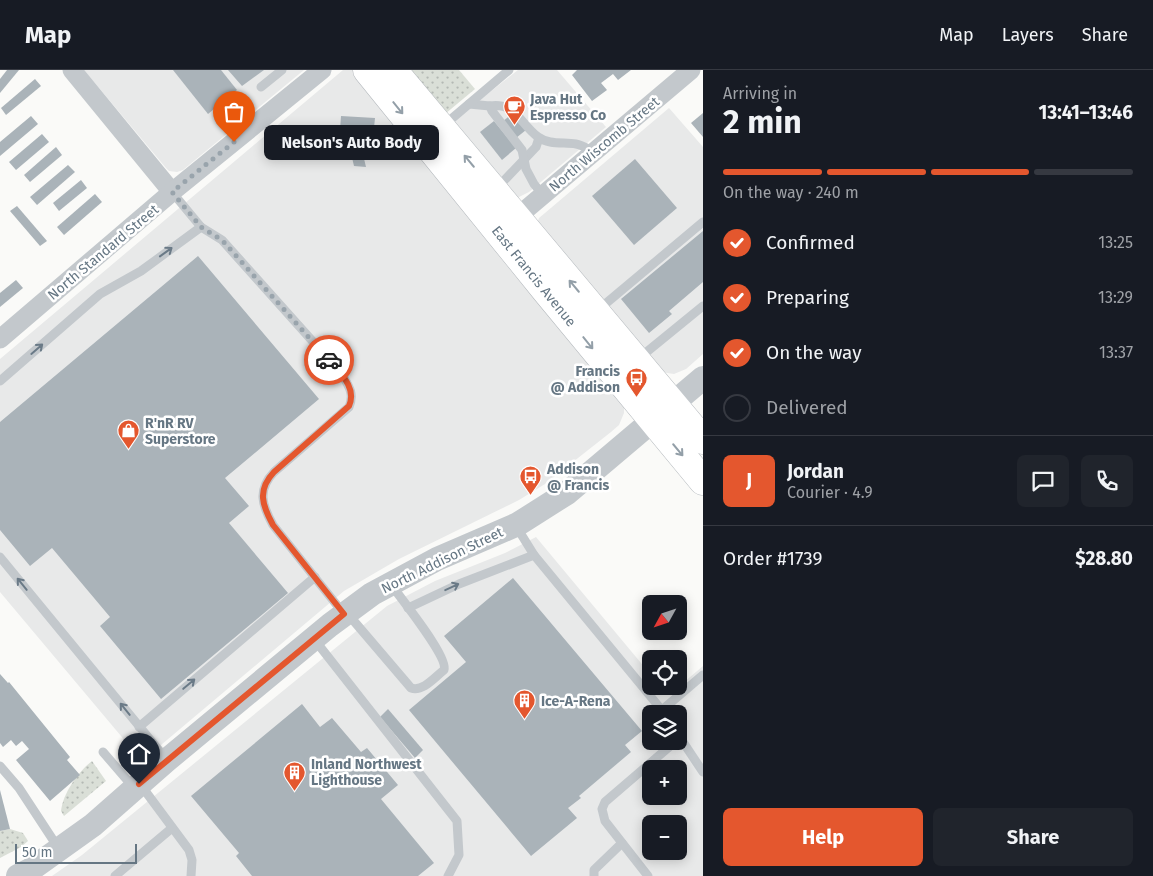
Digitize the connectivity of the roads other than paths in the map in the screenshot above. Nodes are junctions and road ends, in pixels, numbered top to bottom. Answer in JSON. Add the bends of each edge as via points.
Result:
{"nodes":[{"id":1,"x":72,"y":70,"type":"edge"},
{"id":2,"x":282,"y":70,"type":"edge"},
{"id":3,"x":367,"y":70,"type":"edge"},
{"id":4,"x":393,"y":70,"type":"edge"},
{"id":5,"x":509,"y":70,"type":"edge"},
{"id":6,"x":691,"y":70,"type":"edge"},
{"id":7,"x":313,"y":73,"type":"edge"},
{"id":8,"x":262,"y":87,"type":"dead end"},
{"id":9,"x":469,"y":104,"type":"junction"},
{"id":10,"x":490,"y":106,"type":"junction"},
{"id":11,"x":441,"y":128,"type":"junction"},
{"id":12,"x":539,"y":138,"type":"junction"},
{"id":13,"x":594,"y":152,"type":"junction"},
{"id":14,"x":523,"y":161,"type":"junction"},
{"id":15,"x":494,"y":191,"type":"junction"},
{"id":16,"x":172,"y":192,"type":"junction"},
{"id":17,"x":543,"y":195,"type":"junction"},
{"id":18,"x":517,"y":217,"type":"junction"},
{"id":19,"x":703,"y":222,"type":"edge"},
{"id":20,"x":201,"y":227,"type":"junction"},
{"id":21,"x":703,"y":306,"type":"edge"},
{"id":22,"x":596,"y":312,"type":"junction"},
{"id":23,"x":0,"y":339,"type":"edge"},
{"id":24,"x":636,"y":361,"type":"junction"},
{"id":25,"x":703,"y":378,"type":"edge"},
{"id":26,"x":0,"y":381,"type":"edge"},
{"id":27,"x":662,"y":412,"type":"junction"},
{"id":28,"x":703,"y":440,"type":"edge"},
{"id":29,"x":703,"y":481,"type":"edge"},
{"id":30,"x":516,"y":525,"type":"junction"},
{"id":31,"x":534,"y":555,"type":"junction"},
{"id":32,"x":0,"y":557,"type":"edge"},
{"id":33,"x":315,"y":577,"type":"junction"},
{"id":34,"x":391,"y":584,"type":"junction"},
{"id":35,"x":408,"y":608,"type":"junction"},
{"id":36,"x":346,"y":613,"type":"junction"},
{"id":37,"x":314,"y":638,"type":"junction"},
{"id":38,"x":703,"y":676,"type":"edge"},
{"id":39,"x":658,"y":705,"type":"edge"},
{"id":40,"x":672,"y":705,"type":"edge"},
{"id":41,"x":139,"y":727,"type":"junction"},
{"id":42,"x":665,"y":750,"type":"edge"},
{"id":43,"x":686,"y":750,"type":"edge"},
{"id":44,"x":103,"y":752,"type":"dead end"},
{"id":45,"x":167,"y":760,"type":"junction"},
{"id":46,"x":0,"y":766,"type":"edge"},
{"id":47,"x":703,"y":772,"type":"edge"},
{"id":48,"x":137,"y":786,"type":"junction"},
{"id":49,"x":172,"y":828,"type":"junction"},
{"id":50,"x":622,"y":843,"type":"junction"},
{"id":51,"x":60,"y":849,"type":"junction"},
{"id":52,"x":18,"y":876,"type":"edge"},
{"id":53,"x":115,"y":876,"type":"edge"},
{"id":54,"x":191,"y":876,"type":"edge"},
{"id":55,"x":448,"y":876,"type":"edge"},
{"id":56,"x":594,"y":876,"type":"edge"},
{"id":57,"x":648,"y":876,"type":"edge"}],
"edges":[{"from":1,"to":16,"type":"street"},
{"from":2,"to":8,"type":"lane"},
{"from":3,"to":27,"type":"main road","name":"East Francis Avenue","one_way":true,"via":[[546,291]]},
{"from":4,"to":11,"type":"main road","name":"East Francis Avenue"},
{"from":5,"to":9,"type":"lane"},
{"from":6,"to":13,"type":"street","name":"North Wiscomb Street"},
{"from":7,"to":16,"type":"street","name":"North Standard Street"},
{"from":9,"to":10,"type":"lane"},
{"from":9,"to":11,"type":"lane"},
{"from":10,"to":12,"type":"lane","via":[[509,108]]},
{"from":10,"to":14,"type":"lane","via":[[522,150]]},
{"from":15,"to":11,"type":"main road","name":"East Francis Avenue","one_way":true},
{"from":12,"to":13,"type":"lane","via":[[554,143],[578,144]]},
{"from":12,"to":14,"type":"lane","via":[[536,147]]},
{"from":13,"to":17,"type":"street","name":"North Wiscomb Street"},
{"from":14,"to":15,"type":"lane"},
{"from":14,"to":17,"type":"lane"},
{"from":15,"to":18,"type":"main road","name":"East Francis Avenue"},
{"from":16,"to":20,"type":"lane"},
{"from":16,"to":23,"type":"street","name":"North Standard Street"},
{"from":17,"to":18,"type":"street","name":"North Wiscomb Street"},
{"from":22,"to":18,"type":"main road","name":"East Francis Avenue","one_way":true},
{"from":19,"to":22,"type":"lane"},
{"from":26,"to":20,"type":"lane","one_way":true,"via":[[100,294],[142,271]]},
{"from":20,"to":33,"type":"lane","via":[[222,240],[341,373],[351,389],[349,406],[274,472],[263,488],[269,518]]},
{"from":21,"to":24,"type":"lane"},
{"from":22,"to":24,"type":"main road","name":"East Francis Avenue"},
{"from":24,"to":27,"type":"main road","name":"East Francis Avenue"},
{"from":25,"to":27,"type":"street","name":"North Addison Street"},
{"from":27,"to":28,"type":"main road","name":"East Francis Avenue"},
{"from":27,"to":29,"type":"main road","name":"East Francis Avenue","one_way":true},
{"from":27,"to":30,"type":"street","name":"North Addison Street","via":[[566,493]]},
{"from":30,"to":31,"type":"lane"},
{"from":30,"to":34,"type":"street","name":"North Addison Street","via":[[437,559]]},
{"from":35,"to":31,"type":"lane","one_way":true},
{"from":31,"to":39,"type":"lane"},
{"from":41,"to":32,"type":"lane","one_way":true},
{"from":33,"to":36,"type":"lane"},
{"from":41,"to":33,"type":"lane","one_way":true},
{"from":34,"to":35,"type":"lane"},
{"from":34,"to":36,"type":"street","name":"North Addison Street"},
{"from":35,"to":36,"type":"lane","via":[[431,638],[446,666],[427,684],[415,690]]},
{"from":36,"to":37,"type":"street","name":"North Addison Street"},
{"from":37,"to":45,"type":"street","name":"North Addison Street"},
{"from":37,"to":55,"type":"lane","via":[[457,821],[459,855]]},
{"from":38,"to":40,"type":"lane"},
{"from":41,"to":45,"type":"lane"},
{"from":42,"to":50,"type":"lane","via":[[602,809],[605,821]]},
{"from":43,"to":47,"type":"lane"},
{"from":44,"to":48,"type":"lane"},
{"from":45,"to":48,"type":"street","name":"North Addison Street"},
{"from":46,"to":51,"type":"lane","via":[[19,788]]},
{"from":48,"to":49,"type":"lane"},
{"from":48,"to":51,"type":"street","name":"North Addison Street"},
{"from":49,"to":53,"type":"lane"},
{"from":49,"to":54,"type":"lane","via":[[189,850]]},
{"from":50,"to":56,"type":"lane","via":[[597,865]]},
{"from":50,"to":57,"type":"lane"},
{"from":51,"to":52,"type":"street","name":"North Addison Street"}]}
